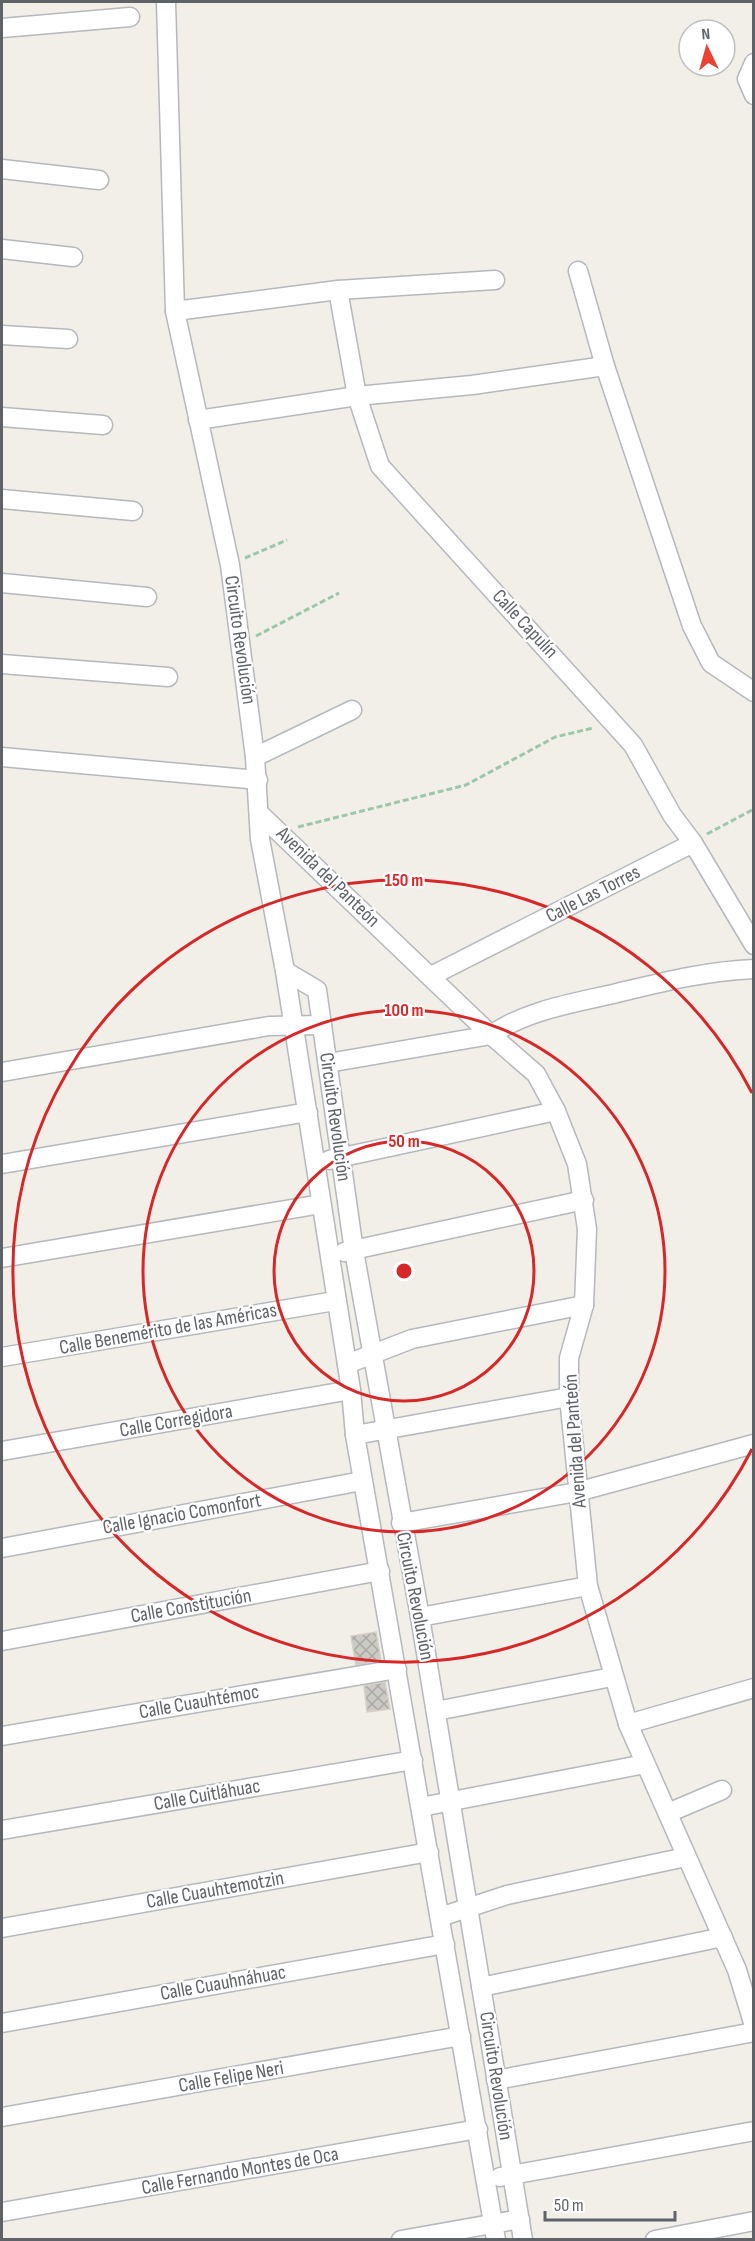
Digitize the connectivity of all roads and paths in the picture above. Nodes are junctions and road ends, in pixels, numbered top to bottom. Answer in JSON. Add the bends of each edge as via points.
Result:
{"nodes":[{"id":1,"x":165,"y":2,"type":"edge"},
{"id":2,"x":130,"y":17,"type":"dead end"},
{"id":3,"x":2,"y":28,"type":"edge"},
{"id":4,"x":753,"y":63,"type":"edge"},
{"id":5,"x":753,"y":95,"type":"edge"},
{"id":6,"x":2,"y":169,"type":"edge"},
{"id":7,"x":99,"y":180,"type":"dead end"},
{"id":8,"x":2,"y":249,"type":"edge"},
{"id":9,"x":73,"y":256,"type":"dead end"},
{"id":10,"x":578,"y":271,"type":"dead end"},
{"id":11,"x":495,"y":280,"type":"dead end"},
{"id":12,"x":338,"y":290,"type":"junction"},
{"id":13,"x":175,"y":311,"type":"junction"},
{"id":14,"x":2,"y":335,"type":"edge"},
{"id":15,"x":68,"y":339,"type":"dead end"},
{"id":16,"x":605,"y":366,"type":"junction"},
{"id":17,"x":357,"y":396,"type":"junction"},
{"id":18,"x":2,"y":417,"type":"edge"},
{"id":19,"x":198,"y":420,"type":"junction"},
{"id":20,"x":103,"y":426,"type":"dead end"},
{"id":21,"x":2,"y":499,"type":"edge"},
{"id":22,"x":133,"y":511,"type":"dead end"},
{"id":23,"x":287,"y":540,"type":"dead end"},
{"id":24,"x":230,"y":565,"type":"junction"},
{"id":25,"x":2,"y":583,"type":"edge"},
{"id":26,"x":339,"y":593,"type":"dead end"},
{"id":27,"x":147,"y":597,"type":"dead end"},
{"id":28,"x":241,"y":644,"type":"junction"},
{"id":29,"x":2,"y":663,"type":"edge"},
{"id":30,"x":168,"y":676,"type":"dead end"},
{"id":31,"x":753,"y":693,"type":"edge"},
{"id":32,"x":351,"y":710,"type":"dead end"},
{"id":33,"x":614,"y":723,"type":"junction"},
{"id":34,"x":2,"y":757,"type":"edge"},
{"id":35,"x":255,"y":757,"type":"junction"},
{"id":36,"x":258,"y":780,"type":"junction"},
{"id":37,"x":753,"y":809,"type":"edge"},
{"id":38,"x":259,"y":813,"type":"junction"},
{"id":39,"x":281,"y":831,"type":"junction"},
{"id":40,"x":693,"y":843,"type":"junction"},
{"id":41,"x":753,"y":945,"type":"edge"},
{"id":42,"x":753,"y":969,"type":"edge"},
{"id":43,"x":285,"y":971,"type":"junction"},
{"id":44,"x":431,"y":976,"type":"junction"},
{"id":45,"x":322,"y":1025,"type":"junction"},
{"id":46,"x":294,"y":1027,"type":"junction"},
{"id":47,"x":490,"y":1035,"type":"junction"},
{"id":48,"x":328,"y":1063,"type":"junction"},
{"id":49,"x":2,"y":1071,"type":"edge"},
{"id":50,"x":556,"y":1111,"type":"junction"},
{"id":51,"x":308,"y":1112,"type":"junction"},
{"id":52,"x":341,"y":1158,"type":"junction"},
{"id":53,"x":316,"y":1163,"type":"junction"},
{"id":54,"x":2,"y":1164,"type":"edge"},
{"id":55,"x":584,"y":1200,"type":"junction"},
{"id":56,"x":321,"y":1204,"type":"junction"},
{"id":57,"x":354,"y":1251,"type":"junction"},
{"id":58,"x":330,"y":1255,"type":"junction"},
{"id":59,"x":2,"y":1258,"type":"edge"},
{"id":60,"x":335,"y":1301,"type":"junction"},
{"id":61,"x":584,"y":1305,"type":"junction"},
{"id":62,"x":374,"y":1353,"type":"junction"},
{"id":63,"x":2,"y":1358,"type":"edge"},
{"id":64,"x":347,"y":1364,"type":"junction"},
{"id":65,"x":351,"y":1390,"type":"junction"},
{"id":66,"x":568,"y":1397,"type":"junction"},
{"id":67,"x":386,"y":1430,"type":"junction"},
{"id":68,"x":355,"y":1435,"type":"junction"},
{"id":69,"x":753,"y":1444,"type":"edge"},
{"id":70,"x":2,"y":1451,"type":"edge"},
{"id":71,"x":362,"y":1481,"type":"junction"},
{"id":72,"x":577,"y":1492,"type":"junction"},
{"id":73,"x":401,"y":1523,"type":"junction"},
{"id":74,"x":2,"y":1548,"type":"edge"},
{"id":75,"x":380,"y":1572,"type":"junction"},
{"id":76,"x":588,"y":1586,"type":"junction"},
{"id":77,"x":420,"y":1617,"type":"junction"},
{"id":78,"x":2,"y":1641,"type":"edge"},
{"id":79,"x":397,"y":1669,"type":"junction"},
{"id":80,"x":612,"y":1677,"type":"junction"},
{"id":81,"x":753,"y":1688,"type":"edge"},
{"id":82,"x":436,"y":1711,"type":"junction"},
{"id":83,"x":628,"y":1725,"type":"junction"},
{"id":84,"x":2,"y":1736,"type":"edge"},
{"id":85,"x":413,"y":1760,"type":"junction"},
{"id":86,"x":645,"y":1764,"type":"junction"},
{"id":87,"x":722,"y":1790,"type":"dead end"},
{"id":88,"x":451,"y":1802,"type":"junction"},
{"id":89,"x":421,"y":1807,"type":"junction"},
{"id":90,"x":668,"y":1813,"type":"junction"},
{"id":91,"x":2,"y":1830,"type":"edge"},
{"id":92,"x":429,"y":1852,"type":"junction"},
{"id":93,"x":686,"y":1857,"type":"junction"},
{"id":94,"x":467,"y":1909,"type":"junction"},
{"id":95,"x":440,"y":1917,"type":"junction"},
{"id":96,"x":2,"y":1928,"type":"edge"},
{"id":97,"x":723,"y":1938,"type":"junction"},
{"id":98,"x":445,"y":1944,"type":"junction"},
{"id":99,"x":481,"y":1987,"type":"junction"},
{"id":100,"x":749,"y":1992,"type":"edge"},
{"id":101,"x":2,"y":2023,"type":"edge"},
{"id":102,"x":753,"y":2026,"type":"edge"},
{"id":103,"x":753,"y":2032,"type":"edge"},
{"id":104,"x":461,"y":2036,"type":"junction"},
{"id":105,"x":496,"y":2080,"type":"junction"},
{"id":106,"x":2,"y":2117,"type":"edge"},
{"id":107,"x":478,"y":2129,"type":"junction"},
{"id":108,"x":753,"y":2132,"type":"edge"},
{"id":109,"x":512,"y":2175,"type":"junction"},
{"id":110,"x":486,"y":2179,"type":"junction"},
{"id":111,"x":2,"y":2212,"type":"edge"},
{"id":112,"x":520,"y":2219,"type":"junction"},
{"id":113,"x":753,"y":2221,"type":"edge"},
{"id":114,"x":495,"y":2231,"type":"edge"},
{"id":115,"x":400,"y":2240,"type":"edge"},
{"id":116,"x":523,"y":2240,"type":"edge"},
{"id":117,"x":655,"y":2240,"type":"edge"}],
"edges":[{"from":1,"to":13,"type":"street","name":"Circuito Revolución"},
{"from":2,"to":3,"type":"street"},
{"from":4,"to":5,"type":"street","via":[[747,79]]},
{"from":6,"to":7,"type":"street"},
{"from":8,"to":9,"type":"street"},
{"from":10,"to":16,"type":"street"},
{"from":11,"to":12,"type":"street"},
{"from":12,"to":13,"type":"street"},
{"from":12,"to":17,"type":"street","name":"Calle Capulín"},
{"from":13,"to":19,"type":"street","name":"Circuito Revolución"},
{"from":14,"to":15,"type":"street"},
{"from":16,"to":17,"type":"street"},
{"from":16,"to":31,"type":"street","via":[[692,626],[711,663]]},
{"from":17,"to":19,"type":"street"},
{"from":17,"to":33,"type":"street","name":"Calle Capulín","via":[[380,466]]},
{"from":18,"to":20,"type":"street"},
{"from":19,"to":24,"type":"street","name":"Circuito Revolución"},
{"from":21,"to":22,"type":"street"},
{"from":23,"to":24,"type":"path"},
{"from":24,"to":28,"type":"street","name":"Circuito Revolución"},
{"from":25,"to":27,"type":"street"},
{"from":26,"to":28,"type":"path"},
{"from":28,"to":35,"type":"street","name":"Circuito Revolución"},
{"from":29,"to":30,"type":"street"},
{"from":32,"to":35,"type":"street"},
{"from":33,"to":39,"type":"path","via":[[555,737],[466,785]]},
{"from":33,"to":40,"type":"street","name":"Calle Capulín","via":[[633,745],[672,815]]},
{"from":34,"to":36,"type":"street"},
{"from":35,"to":36,"type":"street","name":"Circuito Revolución"},
{"from":36,"to":38,"type":"street","name":"Circuito Revolución"},
{"from":37,"to":40,"type":"path"},
{"from":38,"to":39,"type":"street","name":"Avenida del Panteón"},
{"from":38,"to":43,"type":"street","name":"Circuito Revolución","via":[[260,839]]},
{"from":39,"to":44,"type":"street","name":"Avenida del Panteón"},
{"from":40,"to":41,"type":"street","name":"Calle Capulín"},
{"from":40,"to":44,"type":"street","name":"Calle Las Torres"},
{"from":42,"to":47,"type":"street","via":[[713,971],[581,1001],[512,1020]]},
{"from":43,"to":45,"type":"street","name":"Circuito Revolución","via":[[318,990]]},
{"from":43,"to":46,"type":"street","name":"Circuito Revolución"},
{"from":44,"to":47,"type":"street","name":"Avenida del Panteón"},
{"from":45,"to":46,"type":"street"},
{"from":45,"to":48,"type":"street","name":"Circuito Revolución"},
{"from":46,"to":49,"type":"street","via":[[269,1026]]},
{"from":46,"to":51,"type":"street","name":"Circuito Revolución"},
{"from":47,"to":48,"type":"street"},
{"from":47,"to":50,"type":"street","name":"Avenida del Panteón","via":[[536,1074]]},
{"from":48,"to":52,"type":"street","name":"Circuito Revolución"},
{"from":50,"to":52,"type":"street"},
{"from":50,"to":55,"type":"street","name":"Avenida del Panteón","via":[[577,1164]]},
{"from":51,"to":53,"type":"street","name":"Circuito Revolución"},
{"from":51,"to":54,"type":"street"},
{"from":52,"to":53,"type":"street"},
{"from":52,"to":57,"type":"street","name":"Circuito Revolución"},
{"from":53,"to":56,"type":"street","name":"Circuito Revolución"},
{"from":55,"to":57,"type":"street"},
{"from":55,"to":61,"type":"street","name":"Avenida del Panteón"},
{"from":56,"to":58,"type":"street","name":"Circuito Revolución"},
{"from":56,"to":59,"type":"street"},
{"from":57,"to":58,"type":"street"},
{"from":57,"to":62,"type":"street","name":"Circuito Revolución"},
{"from":58,"to":60,"type":"street","name":"Circuito Revolución"},
{"from":60,"to":63,"type":"street","name":"Calle Benemérito de las Américas"},
{"from":60,"to":64,"type":"street","name":"Circuito Revolución"},
{"from":61,"to":62,"type":"street","via":[[412,1340]]},
{"from":61,"to":66,"type":"street","name":"Avenida del Panteón","via":[[569,1358]]},
{"from":62,"to":64,"type":"street"},
{"from":62,"to":67,"type":"street","name":"Circuito Revolución"},
{"from":64,"to":65,"type":"street","name":"Circuito Revolución"},
{"from":65,"to":68,"type":"street","name":"Circuito Revolución"},
{"from":65,"to":70,"type":"street","name":"Calle Corregidora"},
{"from":66,"to":67,"type":"street"},
{"from":66,"to":72,"type":"street","name":"Avenida del Panteón"},
{"from":67,"to":68,"type":"street"},
{"from":67,"to":73,"type":"street","name":"Circuito Revolución"},
{"from":68,"to":71,"type":"street","name":"Circuito Revolución"},
{"from":69,"to":72,"type":"street"},
{"from":71,"to":74,"type":"street","name":"Calle Ignacio Comonfort"},
{"from":71,"to":75,"type":"street","name":"Circuito Revolución"},
{"from":72,"to":73,"type":"street"},
{"from":72,"to":76,"type":"street","name":"Avenida del Panteón"},
{"from":73,"to":77,"type":"street","name":"Circuito Revolución"},
{"from":75,"to":78,"type":"street","name":"Calle Constitución"},
{"from":75,"to":79,"type":"street","name":"Circuito Revolución"},
{"from":76,"to":77,"type":"street"},
{"from":76,"to":80,"type":"street","name":"Avenida del Panteón"},
{"from":77,"to":82,"type":"street","name":"Circuito Revolución"},
{"from":79,"to":84,"type":"street","name":"Calle Cuauhtémoc"},
{"from":79,"to":85,"type":"street","name":"Circuito Revolución"},
{"from":80,"to":82,"type":"street"},
{"from":80,"to":83,"type":"street","name":"Avenida del Panteón"},
{"from":81,"to":83,"type":"street"},
{"from":82,"to":88,"type":"street","name":"Circuito Revolución"},
{"from":83,"to":86,"type":"street","name":"Avenida del Panteón"},
{"from":85,"to":89,"type":"street","name":"Circuito Revolución"},
{"from":85,"to":91,"type":"street","name":"Calle Cuitláhuac"},
{"from":86,"to":88,"type":"street"},
{"from":86,"to":90,"type":"street","name":"Avenida del Panteón"},
{"from":87,"to":90,"type":"street"},
{"from":88,"to":89,"type":"street"},
{"from":88,"to":94,"type":"street","name":"Circuito Revolución"},
{"from":89,"to":92,"type":"street","name":"Circuito Revolución"},
{"from":90,"to":93,"type":"street","name":"Avenida del Panteón"},
{"from":92,"to":95,"type":"street","name":"Circuito Revolución"},
{"from":92,"to":96,"type":"street","name":"Calle Cuauhtemotzin"},
{"from":93,"to":94,"type":"street","via":[[507,1895]]},
{"from":93,"to":97,"type":"street","name":"Avenida del Panteón"},
{"from":94,"to":95,"type":"street"},
{"from":94,"to":99,"type":"street","name":"Circuito Revolución"},
{"from":95,"to":98,"type":"street","name":"Circuito Revolución"},
{"from":97,"to":99,"type":"street"},
{"from":97,"to":100,"type":"street","name":"Avenida del Panteón"},
{"from":98,"to":101,"type":"street","name":"Calle Cuauhnáhuac"},
{"from":98,"to":104,"type":"street","name":"Circuito Revolución"},
{"from":99,"to":105,"type":"street","name":"Circuito Revolución"},
{"from":100,"to":102,"type":"street","name":"Avenida del Panteón"},
{"from":103,"to":105,"type":"street"},
{"from":104,"to":106,"type":"street","name":"Calle Felipe Neri"},
{"from":104,"to":107,"type":"street","name":"Circuito Revolución"},
{"from":105,"to":109,"type":"street","name":"Circuito Revolución"},
{"from":107,"to":110,"type":"street","name":"Circuito Revolución"},
{"from":107,"to":111,"type":"street","name":"Calle Fernando Montes de Oca"},
{"from":108,"to":109,"type":"street"},
{"from":109,"to":110,"type":"street"},
{"from":109,"to":112,"type":"street","name":"Circuito Revolución"},
{"from":110,"to":114,"type":"street","name":"Circuito Revolución"},
{"from":112,"to":114,"type":"street"},
{"from":112,"to":116,"type":"street","name":"Circuito Revolución"},
{"from":113,"to":117,"type":"street"},
{"from":114,"to":115,"type":"street"}]}
